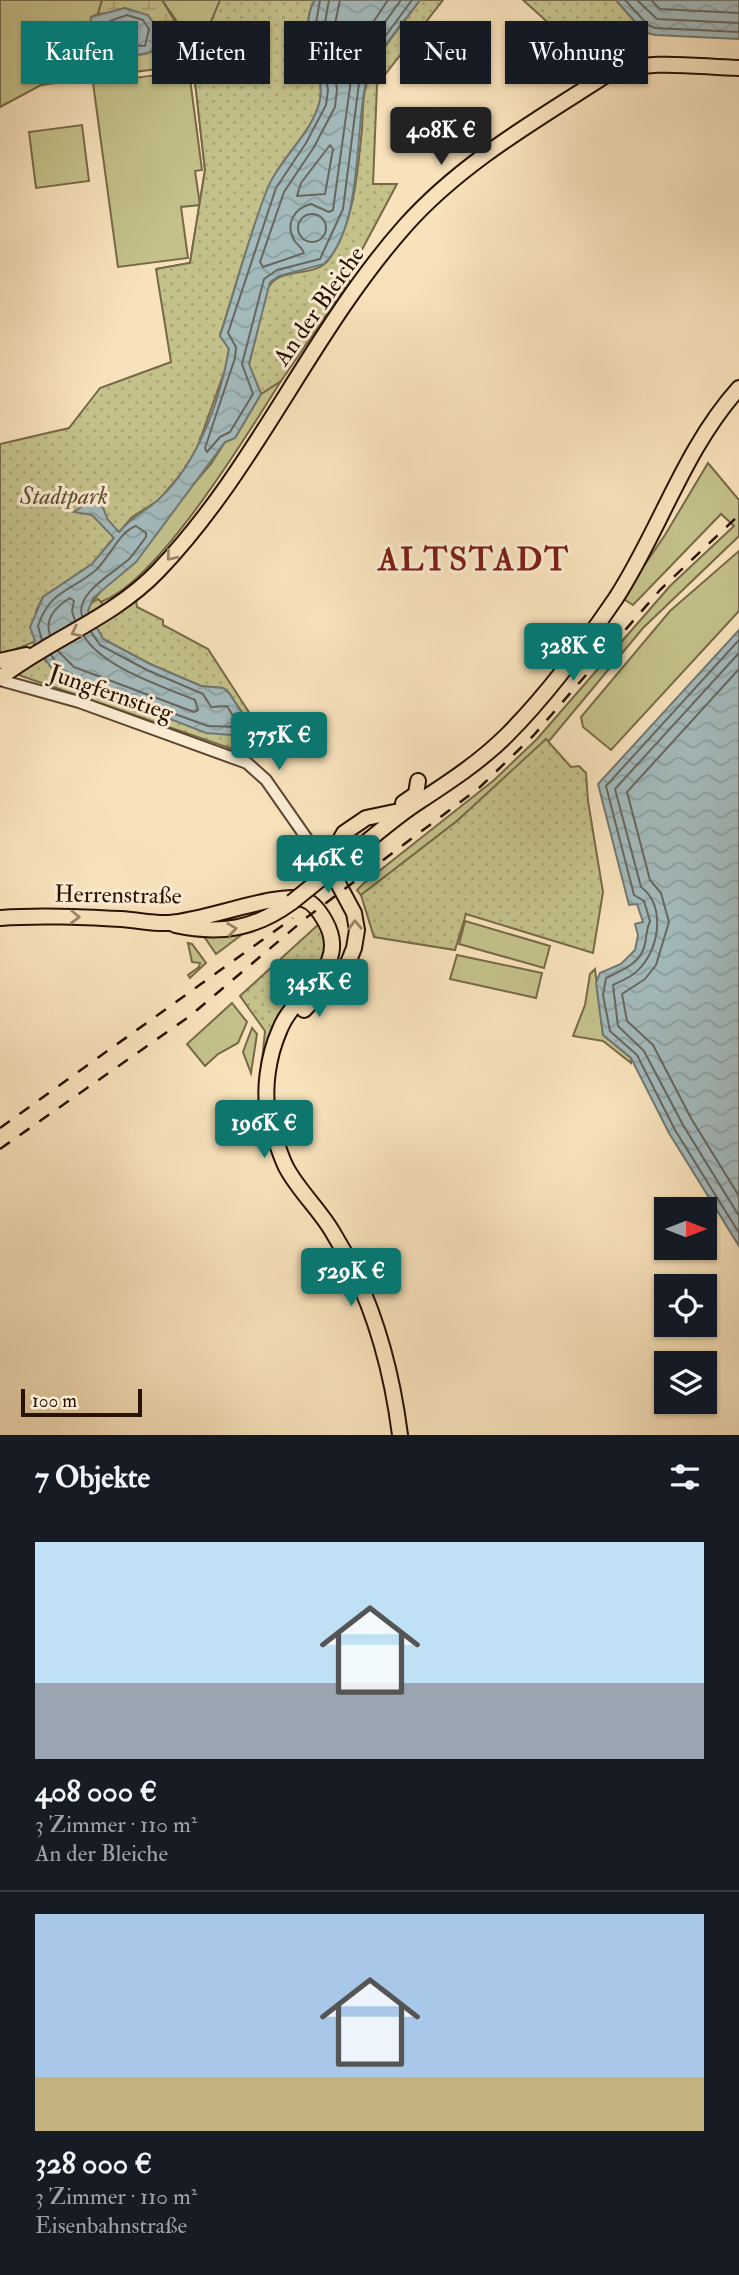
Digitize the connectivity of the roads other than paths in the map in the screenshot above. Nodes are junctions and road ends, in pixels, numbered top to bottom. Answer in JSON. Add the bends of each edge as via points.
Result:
{"nodes":[{"id":1,"x":717,"y":68,"type":"junction"},
{"id":2,"x":739,"y":68,"type":"edge"},
{"id":3,"x":739,"y":76,"type":"edge"},
{"id":4,"x":739,"y":388,"type":"edge"},
{"id":5,"x":30,"y":654,"type":"junction"},
{"id":6,"x":0,"y":662,"type":"edge"},
{"id":7,"x":0,"y":679,"type":"edge"},
{"id":8,"x":444,"y":786,"type":"junction"},
{"id":9,"x":412,"y":807,"type":"junction"},
{"id":10,"x":376,"y":815,"type":"junction"},
{"id":11,"x":335,"y":879,"type":"junction"},
{"id":12,"x":2,"y":917,"type":"edge"},
{"id":13,"x":167,"y":923,"type":"junction"},
{"id":14,"x":334,"y":970,"type":"junction"},
{"id":15,"x":400,"y":1435,"type":"edge"}],
"edges":[{"from":1,"to":2,"type":"main road","name":"An der Bleiche"},
{"from":1,"to":3,"type":"main road"},
{"from":1,"to":5,"type":"main road","name":"An der Bleiche","one_way":true,"via":[[645,65],[608,74],[452,180],[394,240],[214,504],[156,573],[86,627]]},
{"from":4,"to":8,"type":"main road","via":[[701,443],[636,566],[603,617],[507,735]]},
{"from":5,"to":6,"type":"main road"},
{"from":5,"to":7,"type":"main road","name":"An der Bleiche"},
{"from":7,"to":11,"type":"street","name":"Jungfernstieg","via":[[79,702],[247,763],[265,780]]},
{"from":8,"to":9,"type":"main road"},
{"from":8,"to":10,"type":"main road","via":[[429,788],[418,781],[419,789],[410,799]]},
{"from":9,"to":10,"type":"main road"},
{"from":13,"to":9,"type":"main road","one_way":true,"bridge":true,"via":[[195,929],[239,929],[263,921]]},
{"from":10,"to":11,"type":"main road","via":[[355,824],[337,845],[332,861]]},
{"from":14,"to":11,"type":"main road","one_way":true,"via":[[354,948],[356,923],[352,906]]},
{"from":12,"to":13,"type":"main road","name":"Herrenstraße","one_way":true},
{"from":13,"to":14,"type":"main road","name":"Herrenstraße","via":[[295,898],[314,906],[332,937]]},
{"from":14,"to":15,"type":"main road","via":[[276,1046],[266,1090],[269,1116],[287,1169],[332,1230],[357,1277],[383,1352]]}]}
